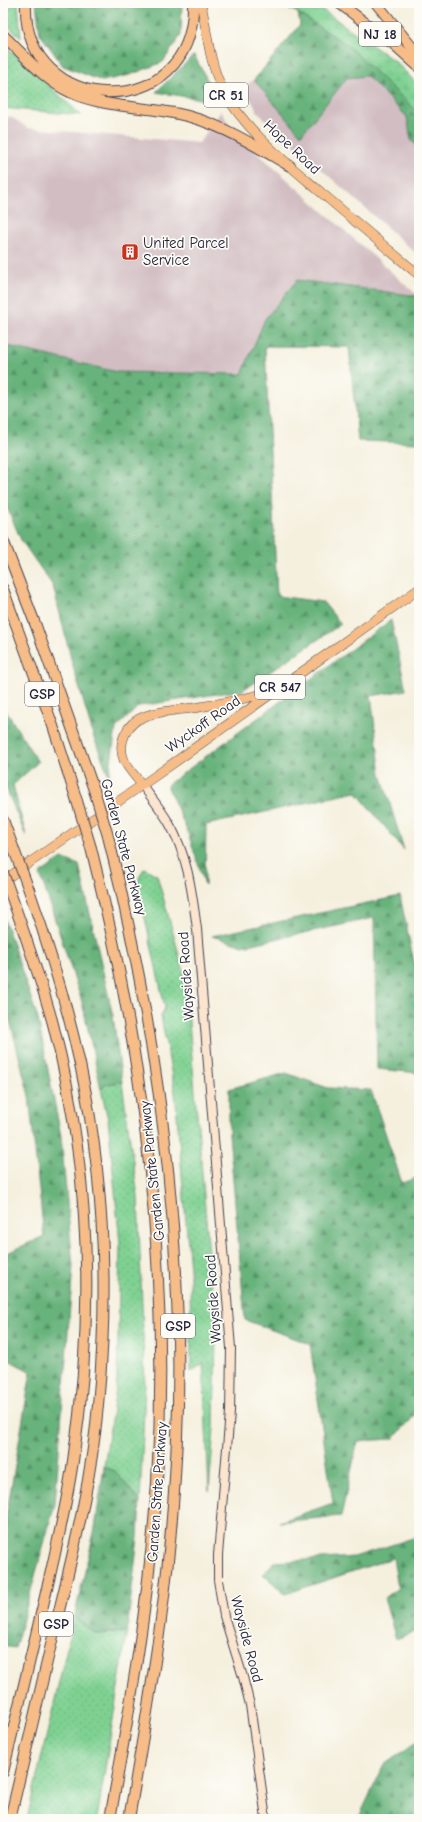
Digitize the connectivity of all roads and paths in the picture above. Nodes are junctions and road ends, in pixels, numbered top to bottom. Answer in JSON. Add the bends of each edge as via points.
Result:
{"nodes":[{"id":1,"x":26,"y":3,"type":"edge"},
{"id":2,"x":193,"y":3,"type":"edge"},
{"id":3,"x":201,"y":3,"type":"edge"},
{"id":4,"x":339,"y":3,"type":"edge"},
{"id":5,"x":376,"y":3,"type":"edge"},
{"id":6,"x":3,"y":35,"type":"edge"},
{"id":7,"x":419,"y":56,"type":"edge"},
{"id":8,"x":419,"y":67,"type":"edge"},
{"id":9,"x":290,"y":166,"type":"junction"},
{"id":10,"x":419,"y":275,"type":"edge"},
{"id":11,"x":3,"y":540,"type":"edge"},
{"id":12,"x":3,"y":589,"type":"edge"},
{"id":13,"x":419,"y":589,"type":"edge"},
{"id":14,"x":273,"y":692,"type":"junction"},
{"id":15,"x":142,"y":785,"type":"junction"},
{"id":16,"x":3,"y":820,"type":"edge"},
{"id":17,"x":3,"y":873,"type":"edge"},
{"id":18,"x":3,"y":881,"type":"edge"},
{"id":19,"x":3,"y":1772,"type":"edge"},
{"id":20,"x":10,"y":1819,"type":"edge"},
{"id":21,"x":110,"y":1819,"type":"edge"},
{"id":22,"x":129,"y":1819,"type":"edge"},
{"id":23,"x":266,"y":1819,"type":"edge"}],
"edges":[{"from":1,"to":2,"type":"highway","via":[[29,30],[37,50],[49,66],[59,76],[76,86],[110,93],[144,86],[173,65],[185,49],[190,36]]},
{"from":3,"to":9,"type":"main road","name":"Hope Road","number":"CR 51","via":[[209,46],[222,88],[242,118]]},
{"from":4,"to":8,"type":"highway","number":"NJ 18"},
{"from":5,"to":7,"type":"highway"},
{"from":6,"to":9,"type":"highway","via":[[48,78],[70,92],[84,98],[174,113],[206,122],[236,134]]},
{"from":9,"to":10,"type":"main road","name":"Hope Road","number":"CR 51"},
{"from":11,"to":22,"type":"highway","name":"Garden State Parkway","number":"GSP","bridge":true,"via":[[42,641],[108,836],[132,941],[154,1057],[170,1184],[178,1308],[177,1450],[166,1583]]},
{"from":12,"to":21,"type":"highway","name":"Garden State Parkway","number":"GSP","bridge":true,"via":[[53,726],[91,848],[114,942],[139,1076],[152,1177],[160,1304],[159,1442],[149,1570],[140,1642]]},
{"from":13,"to":14,"type":"main road","name":"Wyckoff Road","number":"CR 547"},
{"from":14,"to":15,"type":"main road","name":"Wyckoff Road","number":"CR 547"},
{"from":14,"to":15,"type":"main road","via":[[225,703],[148,715],[136,721],[126,732],[122,741],[122,752],[126,764]]},
{"from":15,"to":18,"type":"main road","name":"Wyckoff Road","number":"CR 547"},
{"from":15,"to":23,"type":"street","name":"Wayside Road","via":[[169,823],[183,854],[197,929],[231,1348],[230,1412],[218,1580],[224,1616],[244,1677],[250,1705]]},
{"from":16,"to":20,"type":"highway","number":"GSP","bridge":true,"via":[[29,890],[62,994],[88,1102],[102,1228],[104,1322],[98,1406],[85,1498]]},
{"from":17,"to":19,"type":"highway","number":"GSP","bridge":true,"via":[[43,989],[62,1061],[82,1200],[86,1288],[83,1377],[73,1462],[57,1545]]}]}
